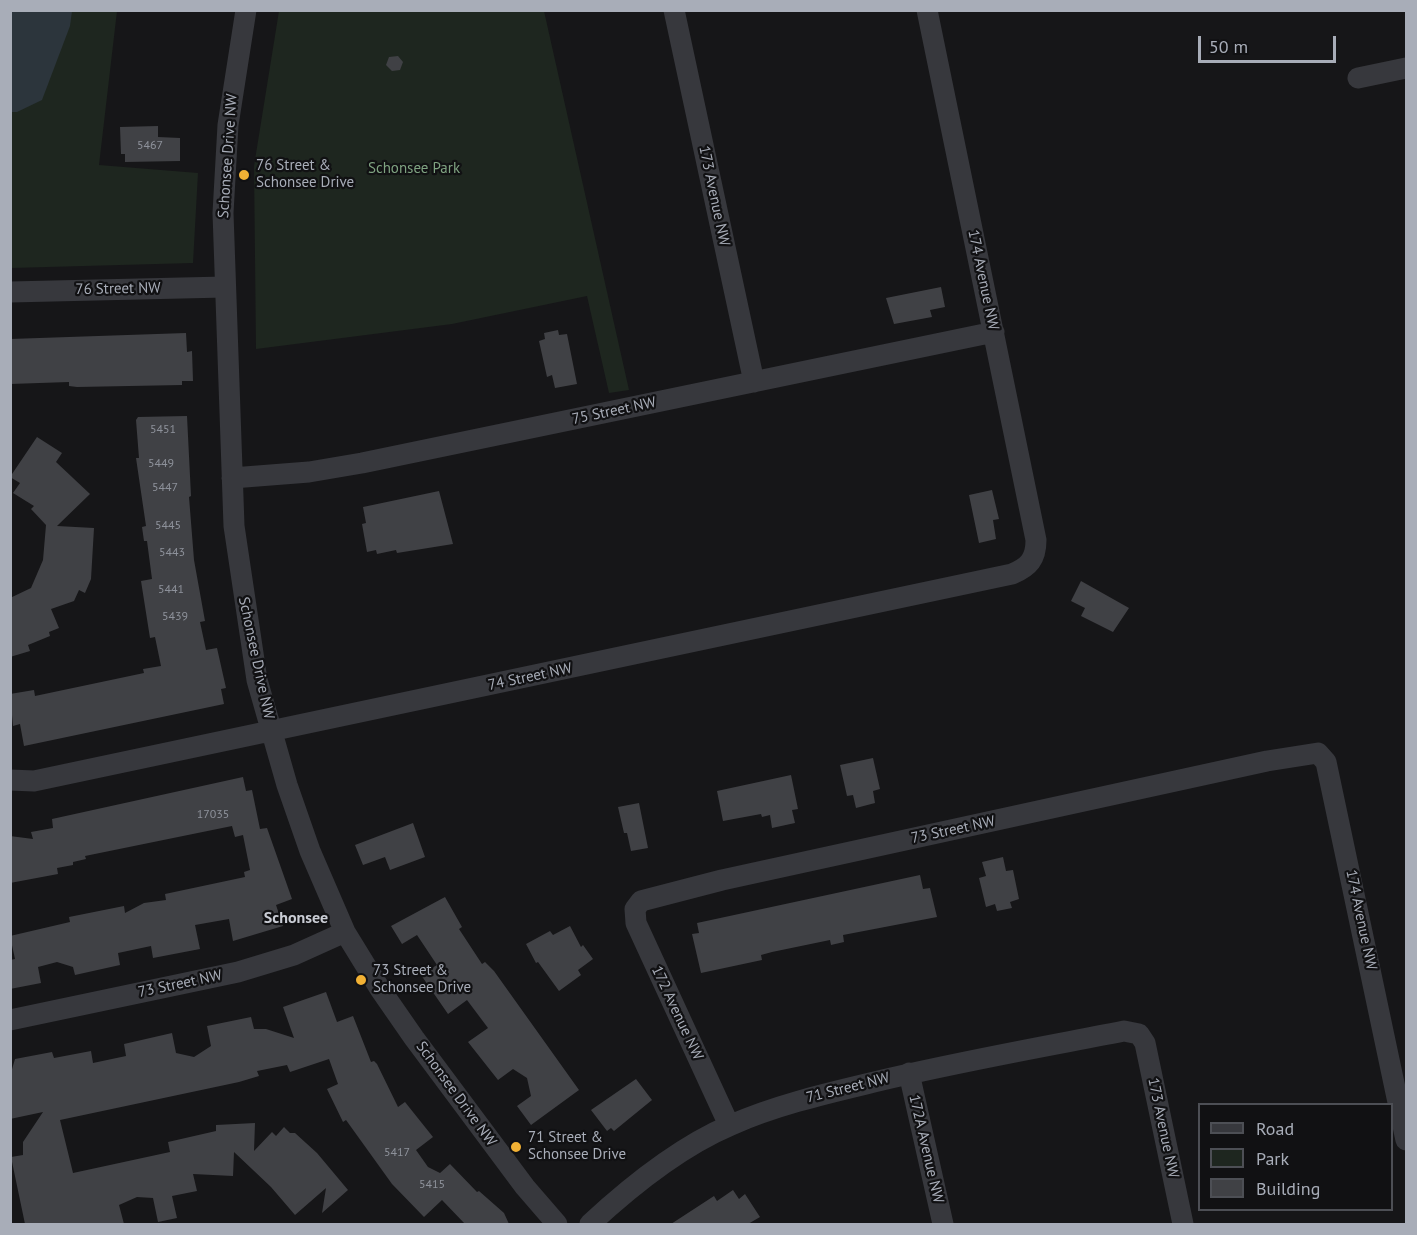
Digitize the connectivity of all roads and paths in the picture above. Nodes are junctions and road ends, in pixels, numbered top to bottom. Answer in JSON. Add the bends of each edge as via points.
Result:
{"nodes":[{"id":1,"x":246,"y":10,"type":"edge"},
{"id":2,"x":674,"y":10,"type":"edge"},
{"id":3,"x":927,"y":10,"type":"edge"},
{"id":4,"x":1407,"y":68,"type":"edge"},
{"id":5,"x":1358,"y":78,"type":"dead end"},
{"id":6,"x":225,"y":287,"type":"junction"},
{"id":7,"x":10,"y":292,"type":"edge"},
{"id":8,"x":993,"y":332,"type":"junction"},
{"id":9,"x":754,"y":382,"type":"junction"},
{"id":10,"x":232,"y":478,"type":"junction"},
{"id":11,"x":1036,"y":549,"type":"joint"},
{"id":12,"x":271,"y":731,"type":"junction"},
{"id":13,"x":1267,"y":761,"type":"joint"},
{"id":14,"x":10,"y":780,"type":"edge"},
{"id":15,"x":641,"y":901,"type":"joint"},
{"id":16,"x":345,"y":932,"type":"junction"},
{"id":17,"x":10,"y":1020,"type":"edge"},
{"id":18,"x":1139,"y":1034,"type":"joint"},
{"id":19,"x":909,"y":1073,"type":"junction"},
{"id":20,"x":729,"y":1125,"type":"junction"},
{"id":21,"x":1407,"y":1140,"type":"edge"},
{"id":22,"x":557,"y":1224,"type":"edge"},
{"id":23,"x":590,"y":1224,"type":"edge"},
{"id":24,"x":943,"y":1224,"type":"edge"},
{"id":25,"x":1183,"y":1224,"type":"edge"}],
"edges":[{"from":1,"to":6,"type":"street","name":"Schonsee Drive NW","via":[[228,125],[223,213]]},
{"from":2,"to":9,"type":"street","name":"173 Avenue NW"},
{"from":3,"to":8,"type":"street","name":"174 Avenue NW"},
{"from":4,"to":5,"type":"street"},
{"from":6,"to":7,"type":"street","name":"76 Street NW"},
{"from":6,"to":10,"type":"street","name":"Schonsee Drive NW"},
{"from":8,"to":9,"type":"street","name":"75 Street NW"},
{"from":8,"to":11,"type":"street","name":"174 Avenue NW"},
{"from":9,"to":10,"type":"street","name":"75 Street NW","via":[[354,465]]},
{"from":10,"to":12,"type":"street","name":"Schonsee Drive NW","via":[[240,580],[257,680]]},
{"from":11,"to":12,"type":"street","name":"74 Street NW","via":[[1030,563],[1012,574]]},
{"from":12,"to":14,"type":"street","name":"74 Street NW","via":[[34,781]]},
{"from":12,"to":16,"type":"street","name":"Schonsee Drive NW","via":[[310,851]]},
{"from":13,"to":15,"type":"street","name":"73 Street NW","via":[[680,889]]},
{"from":13,"to":21,"type":"street","name":"174 Avenue NW","via":[[1318,753],[1326,762]]},
{"from":15,"to":20,"type":"street","name":"172 Avenue NW","via":[[635,909],[636,923]]},
{"from":16,"to":17,"type":"street","name":"73 Street NW","via":[[294,955],[238,972]]},
{"from":16,"to":22,"type":"street","name":"Schonsee Drive NW","via":[[414,1038]]},
{"from":18,"to":19,"type":"street","name":"71 Street NW","via":[[1124,1031]]},
{"from":18,"to":25,"type":"street","name":"173 Avenue NW","via":[[1146,1043]]},
{"from":19,"to":20,"type":"street","name":"71 Street NW","via":[[795,1101]]},
{"from":19,"to":24,"type":"street","name":"172A Avenue NW"},
{"from":20,"to":23,"type":"street","name":"71 Street NW","via":[[639,1182]]}]}
